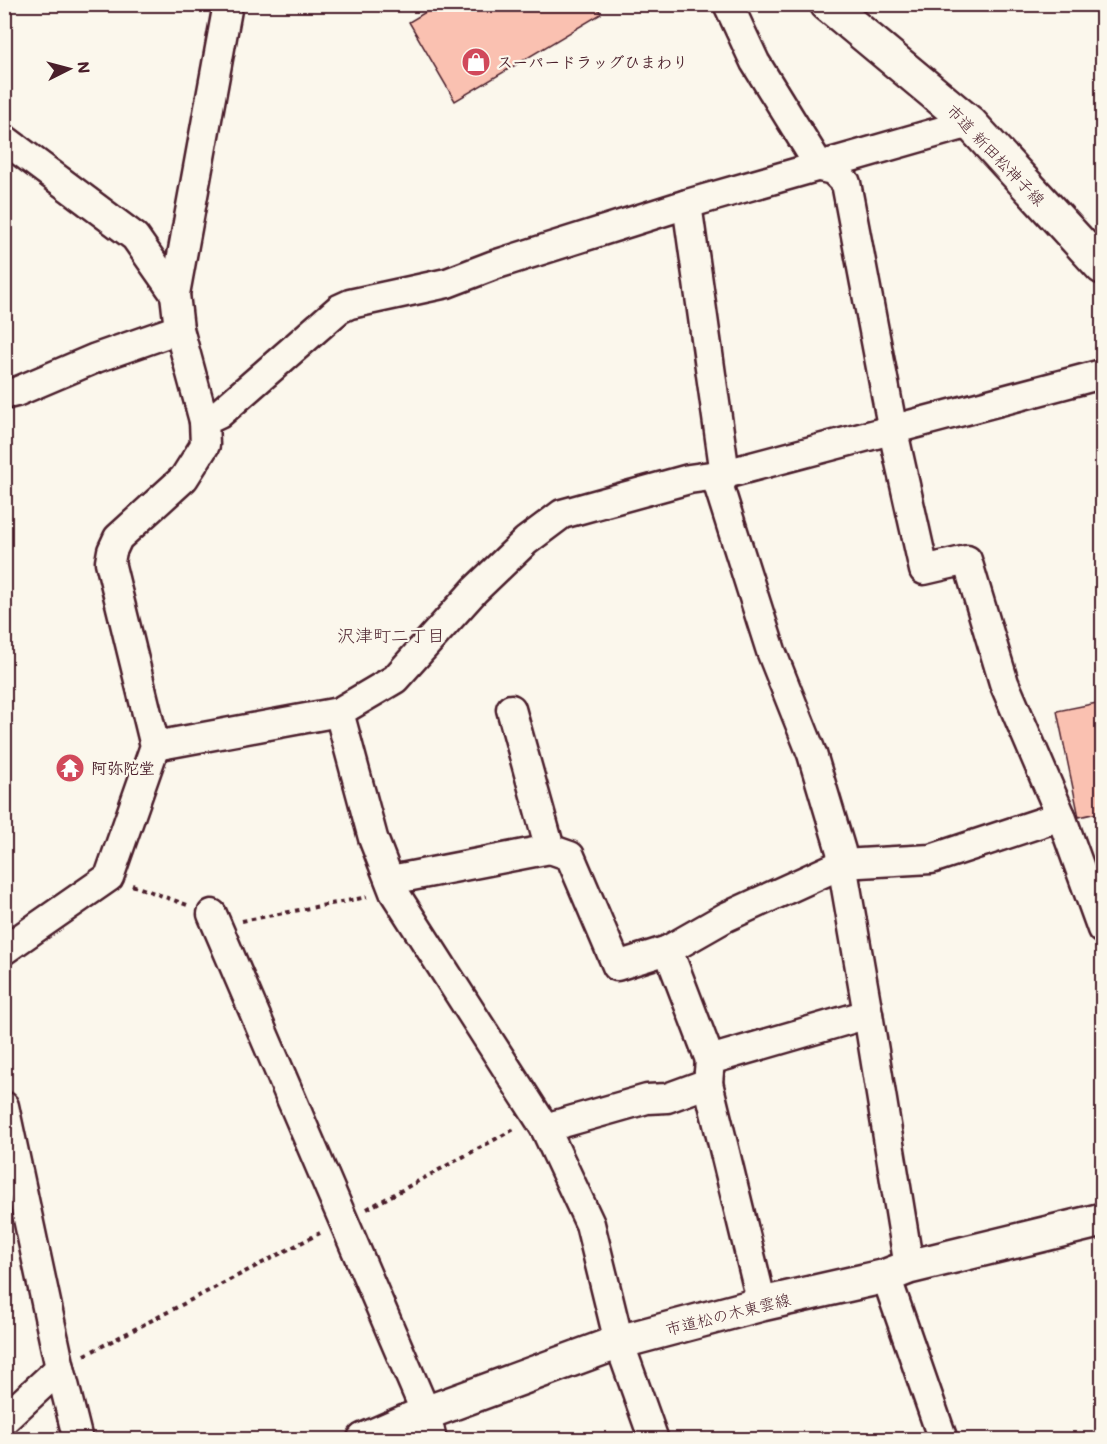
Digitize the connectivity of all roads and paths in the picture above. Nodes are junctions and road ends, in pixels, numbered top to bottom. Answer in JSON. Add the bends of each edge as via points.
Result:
{"nodes":[{"id":1,"x":228,"y":4,"type":"edge"},
{"id":2,"x":728,"y":4,"type":"edge"},
{"id":3,"x":827,"y":4,"type":"edge"},
{"id":4,"x":970,"y":123,"type":"junction"},
{"id":5,"x":4,"y":139,"type":"edge"},
{"id":6,"x":820,"y":167,"type":"junction"},
{"id":7,"x":687,"y":204,"type":"junction"},
{"id":8,"x":1102,"y":267,"type":"edge"},
{"id":9,"x":175,"y":294,"type":"junction"},
{"id":10,"x":179,"y":329,"type":"junction"},
{"id":11,"x":1102,"y":374,"type":"edge"},
{"id":12,"x":4,"y":395,"type":"edge"},
{"id":13,"x":204,"y":422,"type":"junction"},
{"id":14,"x":892,"y":431,"type":"junction"},
{"id":15,"x":725,"y":474,"type":"junction"},
{"id":16,"x":511,"y":709,"type":"dead end"},
{"id":17,"x":339,"y":712,"type":"junction"},
{"id":18,"x":154,"y":746,"type":"junction"},
{"id":19,"x":1061,"y":816,"type":"junction"},
{"id":20,"x":550,"y":849,"type":"junction"},
{"id":21,"x":842,"y":864,"type":"junction"},
{"id":22,"x":109,"y":877,"type":"junction"},
{"id":23,"x":393,"y":886,"type":"junction"},
{"id":24,"x":212,"y":914,"type":"junction"},
{"id":25,"x":1102,"y":929,"type":"edge"},
{"id":26,"x":4,"y":950,"type":"edge"},
{"id":27,"x":668,"y":950,"type":"junction"},
{"id":28,"x":868,"y":1014,"type":"junction"},
{"id":29,"x":709,"y":1072,"type":"junction"},
{"id":30,"x":4,"y":1106,"type":"edge"},
{"id":31,"x":541,"y":1122,"type":"junction"},
{"id":32,"x":13,"y":1186,"type":"edge"},
{"id":33,"x":344,"y":1221,"type":"junction"},
{"id":34,"x":1102,"y":1221,"type":"edge"},
{"id":35,"x":897,"y":1272,"type":"junction"},
{"id":36,"x":762,"y":1304,"type":"junction"},
{"id":37,"x":619,"y":1342,"type":"junction"},
{"id":38,"x":60,"y":1368,"type":"junction"},
{"id":39,"x":4,"y":1420,"type":"edge"},
{"id":40,"x":429,"y":1426,"type":"edge"},
{"id":41,"x":78,"y":1440,"type":"edge"},
{"id":42,"x":364,"y":1440,"type":"edge"},
{"id":43,"x":654,"y":1440,"type":"edge"},
{"id":44,"x":943,"y":1440,"type":"edge"}],
"edges":[{"from":1,"to":9,"type":"street"},
{"from":2,"to":6,"type":"street","via":[[755,62]]},
{"from":3,"to":4,"type":"street","name":"市道 新田松神子線"},
{"from":4,"to":6,"type":"street"},
{"from":4,"to":8,"type":"street","name":"市道 新田松神子線"},
{"from":5,"to":9,"type":"street","via":[[135,237]]},
{"from":6,"to":7,"type":"street"},
{"from":6,"to":14,"type":"street","via":[[833,170],[846,183]]},
{"from":7,"to":13,"type":"street","via":[[447,283],[350,304],[339,309],[219,414]]},
{"from":7,"to":15,"type":"street"},
{"from":9,"to":10,"type":"street"},
{"from":10,"to":12,"type":"street"},
{"from":10,"to":13,"type":"street"},
{"from":11,"to":14,"type":"street"},
{"from":13,"to":18,"type":"street","via":[[205,445],[184,478],[118,538],[110,562]]},
{"from":14,"to":15,"type":"street"},
{"from":14,"to":19,"type":"street","via":[[924,570],[967,560],[1004,683]]},
{"from":15,"to":17,"type":"street","via":[[689,479],[562,514],[475,590],[395,679]]},
{"from":15,"to":21,"type":"street","via":[[719,487],[771,651],[812,754]]},
{"from":16,"to":20,"type":"street"},
{"from":17,"to":18,"type":"street"},
{"from":17,"to":23,"type":"street","via":[[373,838]]},
{"from":18,"to":22,"type":"street"},
{"from":19,"to":21,"type":"street","via":[[931,859]]},
{"from":19,"to":25,"type":"street"},
{"from":20,"to":23,"type":"street"},
{"from":20,"to":27,"type":"street","via":[[570,856],[617,966]]},
{"from":21,"to":27,"type":"street","via":[[726,916]]},
{"from":21,"to":28,"type":"street"},
{"from":22,"to":24,"type":"path"},
{"from":22,"to":26,"type":"street"},
{"from":23,"to":24,"type":"path","via":[[234,922]]},
{"from":23,"to":31,"type":"street"},
{"from":24,"to":33,"type":"street"},
{"from":27,"to":29,"type":"street"},
{"from":28,"to":29,"type":"street"},
{"from":28,"to":35,"type":"street"},
{"from":29,"to":31,"type":"street","via":[[667,1098]]},
{"from":29,"to":36,"type":"street"},
{"from":30,"to":32,"type":"street"},
{"from":31,"to":33,"type":"path"},
{"from":31,"to":37,"type":"street","via":[[590,1224]]},
{"from":32,"to":38,"type":"street"},
{"from":33,"to":38,"type":"path"},
{"from":33,"to":40,"type":"street"},
{"from":34,"to":35,"type":"street","name":"市道松の木東雲線"},
{"from":35,"to":36,"type":"street","name":"市道松の木東雲線"},
{"from":35,"to":44,"type":"street"},
{"from":36,"to":37,"type":"street","name":"市道松の木東雲線"},
{"from":37,"to":40,"type":"street","name":"市道松の木東雲線"},
{"from":37,"to":43,"type":"street"},
{"from":38,"to":39,"type":"street"},
{"from":38,"to":41,"type":"street"},
{"from":40,"to":42,"type":"street","name":"市道松の木東雲線"}]}
